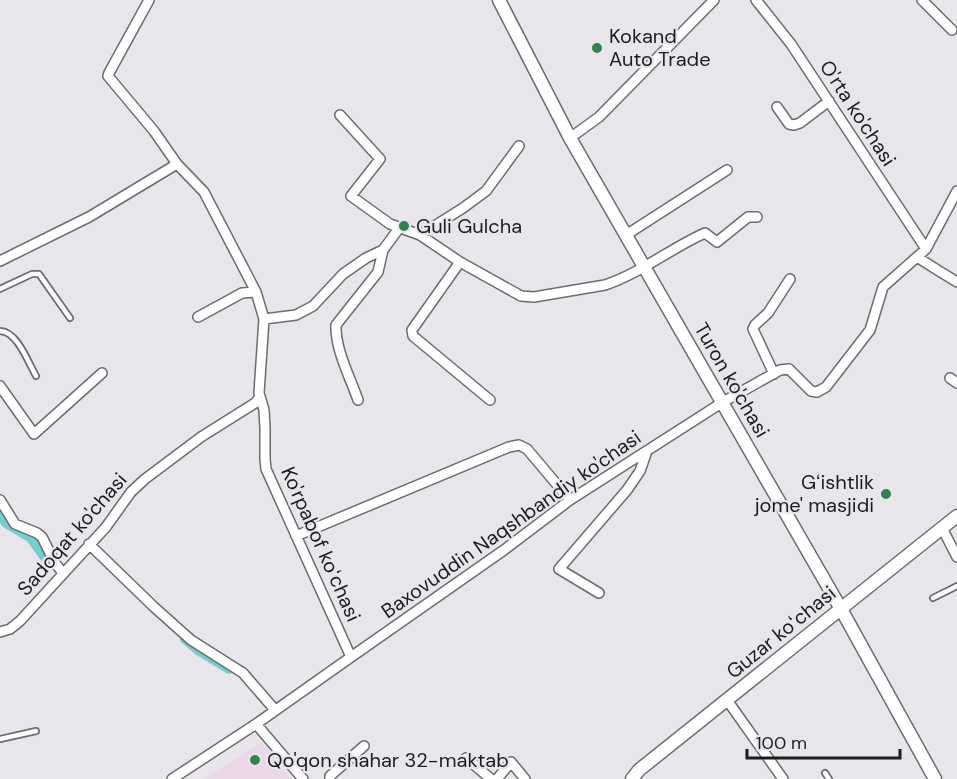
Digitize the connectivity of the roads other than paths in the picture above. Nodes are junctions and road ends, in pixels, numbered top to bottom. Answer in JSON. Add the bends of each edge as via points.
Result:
{"nodes":[{"id":1,"x":149,"y":0,"type":"edge"},
{"id":2,"x":499,"y":0,"type":"edge"},
{"id":3,"x":714,"y":0,"type":"edge"},
{"id":4,"x":756,"y":0,"type":"edge"},
{"id":5,"x":922,"y":0,"type":"edge"},
{"id":6,"x":952,"y":30,"type":"dead end"},
{"id":7,"x":829,"y":102,"type":"junction"},
{"id":8,"x":777,"y":107,"type":"dead end"},
{"id":9,"x":340,"y":116,"type":"dead end"},
{"id":10,"x":570,"y":138,"type":"junction"},
{"id":11,"x":519,"y":146,"type":"dead end"},
{"id":12,"x":177,"y":164,"type":"junction"},
{"id":13,"x":727,"y":170,"type":"dead end"},
{"id":14,"x":957,"y":191,"type":"edge"},
{"id":15,"x":756,"y":217,"type":"dead end"},
{"id":16,"x":400,"y":227,"type":"junction"},
{"id":17,"x":420,"y":235,"type":"junction"},
{"id":18,"x":626,"y":235,"type":"junction"},
{"id":19,"x":926,"y":249,"type":"junction"},
{"id":20,"x":383,"y":250,"type":"junction"},
{"id":21,"x":917,"y":257,"type":"junction"},
{"id":22,"x":0,"y":261,"type":"edge"},
{"id":23,"x":460,"y":262,"type":"junction"},
{"id":24,"x":644,"y":267,"type":"junction"},
{"id":25,"x":790,"y":279,"type":"dead end"},
{"id":26,"x":957,"y":282,"type":"edge"},
{"id":27,"x":0,"y":289,"type":"edge"},
{"id":28,"x":256,"y":292,"type":"junction"},
{"id":29,"x":198,"y":316,"type":"dead end"},
{"id":30,"x":70,"y":318,"type":"dead end"},
{"id":31,"x":264,"y":319,"type":"junction"},
{"id":32,"x":0,"y":332,"type":"edge"},
{"id":33,"x":102,"y":373,"type":"dead end"},
{"id":34,"x":774,"y":374,"type":"junction"},
{"id":35,"x":36,"y":376,"type":"dead end"},
{"id":36,"x":0,"y":386,"type":"edge"},
{"id":37,"x":260,"y":397,"type":"junction"},
{"id":38,"x":358,"y":400,"type":"dead end"},
{"id":39,"x":490,"y":400,"type":"dead end"},
{"id":40,"x":723,"y":402,"type":"junction"},
{"id":41,"x":647,"y":451,"type":"junction"},
{"id":42,"x":0,"y":500,"type":"edge"},
{"id":43,"x":570,"y":500,"type":"junction"},
{"id":44,"x":957,"y":516,"type":"edge"},
{"id":45,"x":942,"y":528,"type":"junction"},
{"id":46,"x":297,"y":536,"type":"junction"},
{"id":47,"x":89,"y":544,"type":"junction"},
{"id":48,"x":957,"y":557,"type":"edge"},
{"id":49,"x":63,"y":573,"type":"junction"},
{"id":50,"x":957,"y":586,"type":"edge"},
{"id":51,"x":600,"y":593,"type":"dead end"},
{"id":52,"x":933,"y":598,"type":"dead end"},
{"id":53,"x":841,"y":609,"type":"junction"},
{"id":54,"x":0,"y":632,"type":"edge"},
{"id":55,"x":351,"y":657,"type":"junction"},
{"id":56,"x":727,"y":700,"type":"junction"},
{"id":57,"x":275,"y":710,"type":"junction"},
{"id":58,"x":256,"y":724,"type":"junction"},
{"id":59,"x":36,"y":731,"type":"dead end"},
{"id":60,"x":0,"y":739,"type":"edge"},
{"id":61,"x":364,"y":746,"type":"dead end"},
{"id":62,"x":466,"y":758,"type":"dead end"},
{"id":63,"x":825,"y":773,"type":"dead end"},
{"id":64,"x":172,"y":779,"type":"edge"},
{"id":65,"x":303,"y":779,"type":"edge"},
{"id":66,"x":330,"y":779,"type":"edge"},
{"id":67,"x":491,"y":779,"type":"edge"},
{"id":68,"x":497,"y":779,"type":"edge"},
{"id":69,"x":525,"y":779,"type":"edge"},
{"id":70,"x":632,"y":779,"type":"edge"},
{"id":71,"x":783,"y":779,"type":"edge"},
{"id":72,"x":829,"y":779,"type":"edge"},
{"id":73,"x":935,"y":779,"type":"edge"}],
"edges":[{"from":1,"to":12,"type":"street","name":"Ko'rpabof koʻchasi","via":[[108,75]]},
{"from":2,"to":10,"type":"main road","name":"Turon ko'chasi"},
{"from":3,"to":10,"type":"street","via":[[599,117]]},
{"from":4,"to":7,"type":"street","name":"O'rta ko'chasi"},
{"from":5,"to":6,"type":"street"},
{"from":7,"to":8,"type":"street","via":[[794,125]]},
{"from":7,"to":19,"type":"street","name":"O'rta ko'chasi"},
{"from":9,"to":16,"type":"street","via":[[380,159],[351,196]]},
{"from":10,"to":18,"type":"main road","name":"Turon ko'chasi"},
{"from":11,"to":17,"type":"street","via":[[486,191]]},
{"from":12,"to":22,"type":"street","via":[[89,217]]},
{"from":12,"to":28,"type":"street","name":"Ko'rpabof koʻchasi","via":[[204,192]]},
{"from":13,"to":18,"type":"street"},
{"from":14,"to":19,"type":"street"},
{"from":15,"to":24,"type":"street","via":[[748,217],[717,242],[705,233]]},
{"from":16,"to":17,"type":"street"},
{"from":16,"to":20,"type":"street"},
{"from":17,"to":23,"type":"street"},
{"from":18,"to":24,"type":"main road","name":"Turon ko'chasi"},
{"from":19,"to":21,"type":"street"},
{"from":20,"to":31,"type":"street","via":[[343,274],[313,306],[296,315]]},
{"from":20,"to":38,"type":"street","via":[[378,272],[336,325],[338,346]]},
{"from":21,"to":26,"type":"street"},
{"from":21,"to":34,"type":"street","via":[[884,287],[870,330],[826,387],[811,391],[789,369]]},
{"from":23,"to":24,"type":"street","via":[[528,297],[605,285]]},
{"from":23,"to":39,"type":"street","via":[[412,333]]},
{"from":24,"to":40,"type":"main road","name":"Turon ko'chasi"},
{"from":25,"to":34,"type":"street","via":[[753,329]]},
{"from":27,"to":30,"type":"lane","via":[[39,274]]},
{"from":28,"to":29,"type":"street","via":[[242,293]]},
{"from":28,"to":31,"type":"street","name":"Ko'rpabof koʻchasi"},
{"from":31,"to":37,"type":"street","name":"Ko'rpabof koʻchasi"},
{"from":32,"to":35,"type":"lane","via":[[15,338]]},
{"from":33,"to":36,"type":"street","via":[[34,434]]},
{"from":34,"to":40,"type":"street","name":"Baxovuddin Naqshbandiy ko'chasi"},
{"from":37,"to":46,"type":"street","name":"Ko'rpabof koʻchasi","via":[[266,469]]},
{"from":37,"to":47,"type":"street","name":"Sadoqat ko'chasi","via":[[144,479]]},
{"from":40,"to":41,"type":"street","name":"Baxovuddin Naqshbandiy ko'chasi"},
{"from":40,"to":53,"type":"main road","name":"Turon ko'chasi"},
{"from":41,"to":43,"type":"street","name":"Baxovuddin Naqshbandiy ko'chasi"},
{"from":41,"to":51,"type":"street","via":[[627,490],[559,569]]},
{"from":42,"to":49,"type":"street","via":[[15,524],[42,537]]},
{"from":43,"to":46,"type":"street","via":[[527,449],[509,447]]},
{"from":43,"to":55,"type":"street","name":"Baxovuddin Naqshbandiy ko'chasi"},
{"from":44,"to":45,"type":"main road","name":"Guzar koʻchasi"},
{"from":45,"to":48,"type":"street"},
{"from":45,"to":53,"type":"main road","name":"Guzar koʻchasi"},
{"from":46,"to":55,"type":"street","name":"Ko'rpabof koʻchasi"},
{"from":47,"to":49,"type":"street","name":"Sadoqat ko'chasi"},
{"from":47,"to":57,"type":"street","via":[[191,640],[243,673]]},
{"from":49,"to":54,"type":"street","name":"Sadoqat ko'chasi","via":[[20,621]]},
{"from":50,"to":52,"type":"lane"},
{"from":53,"to":56,"type":"main road","name":"Guzar koʻchasi"},
{"from":53,"to":73,"type":"main road","name":"Turon ko'chasi"},
{"from":55,"to":57,"type":"street","name":"Baxovuddin Naqshbandiy ko'chasi"},
{"from":56,"to":70,"type":"main road","name":"Guzar koʻchasi"},
{"from":56,"to":71,"type":"street"},
{"from":57,"to":58,"type":"street","name":"Baxovuddin Naqshbandiy ko'chasi"},
{"from":58,"to":64,"type":"street","name":"Baxovuddin Naqshbandiy ko'chasi"},
{"from":58,"to":65,"type":"street"},
{"from":59,"to":60,"type":"lane"},
{"from":61,"to":66,"type":"street"},
{"from":62,"to":67,"type":"street"},
{"from":63,"to":72,"type":"lane"},
{"from":68,"to":69,"type":"street","via":[[512,762]]}]}
